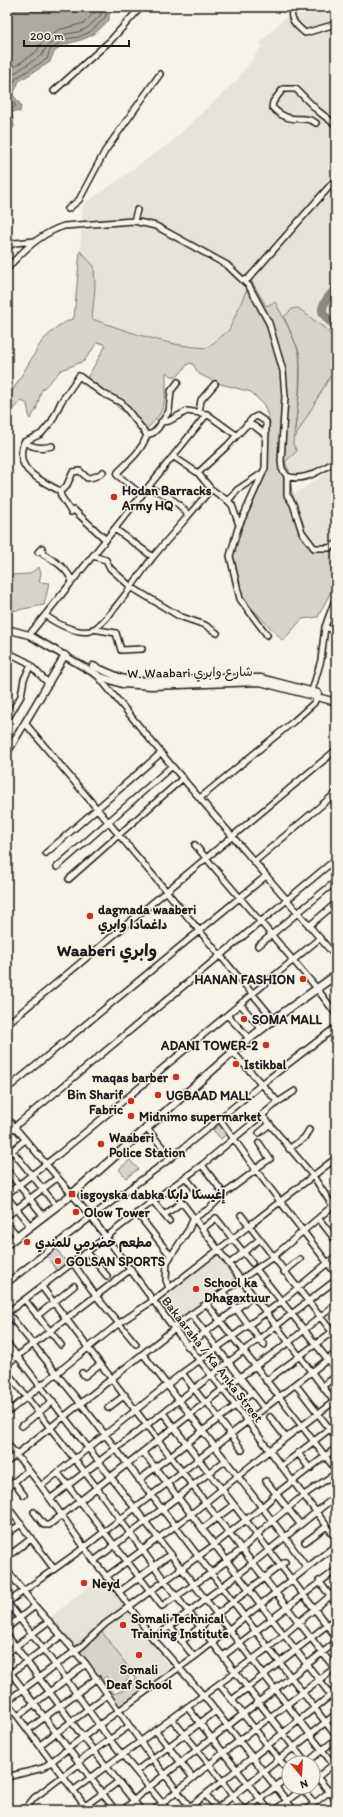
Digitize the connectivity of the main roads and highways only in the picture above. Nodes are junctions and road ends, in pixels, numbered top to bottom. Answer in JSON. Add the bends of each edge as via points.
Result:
{"nodes":[{"id":1,"x":7,"y":625,"type":"edge"},
{"id":2,"x":7,"y":628,"type":"edge"},
{"id":3,"x":31,"y":633,"type":"junction"},
{"id":4,"x":65,"y":655,"type":"junction"},
{"id":5,"x":95,"y":669,"type":"junction"},
{"id":6,"x":336,"y":698,"type":"edge"},
{"id":7,"x":336,"y":702,"type":"edge"},
{"id":8,"x":7,"y":753,"type":"edge"},
{"id":9,"x":336,"y":970,"type":"edge"},
{"id":10,"x":336,"y":975,"type":"edge"},
{"id":11,"x":316,"y":988,"type":"junction"},
{"id":12,"x":231,"y":1051,"type":"junction"},
{"id":13,"x":187,"y":1088,"type":"junction"},
{"id":14,"x":70,"y":1193,"type":"junction"},
{"id":15,"x":7,"y":1239,"type":"edge"},
{"id":16,"x":7,"y":1244,"type":"edge"}],
"edges":[{"from":1,"to":3,"type":"main road"},
{"from":2,"to":3,"type":"main road","name":"W. Waabari شارع وابري"},
{"from":3,"to":4,"type":"main road","name":"W. Waabari شارع وابري"},
{"from":3,"to":5,"type":"main road"},
{"from":4,"to":5,"type":"main road","name":"W. Waabari شارع وابري"},
{"from":4,"to":8,"type":"main road"},
{"from":5,"to":6,"type":"main road","name":"W. Waabari شارع وابري","via":[[135,681],[261,678]]},
{"from":5,"to":7,"type":"main road","name":"W. Waabari شارع وابري","via":[[108,679],[133,686],[251,682]]},
{"from":9,"to":11,"type":"highway"},
{"from":10,"to":11,"type":"highway"},
{"from":11,"to":12,"type":"highway"},
{"from":11,"to":12,"type":"highway","via":[[271,1016]]},
{"from":12,"to":13,"type":"highway"},
{"from":13,"to":14,"type":"highway"},
{"from":13,"to":14,"type":"highway","via":[[142,1123]]},
{"from":14,"to":15,"type":"highway"},
{"from":14,"to":16,"type":"highway"}]}
